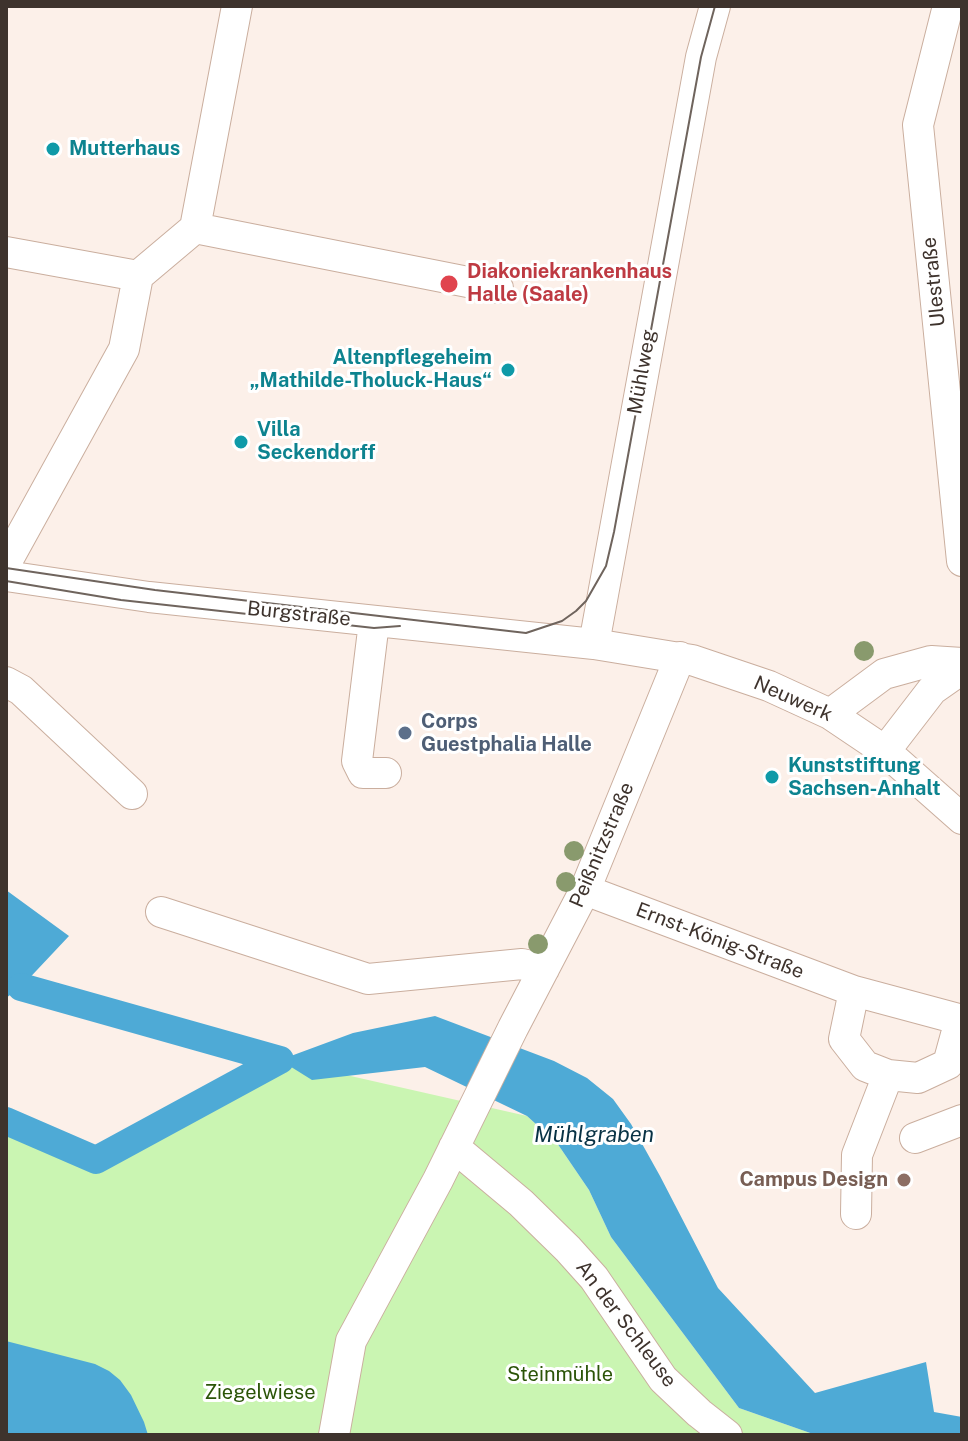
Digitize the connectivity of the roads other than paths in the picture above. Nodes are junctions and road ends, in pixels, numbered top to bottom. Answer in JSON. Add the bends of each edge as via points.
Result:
{"nodes":[{"id":1,"x":237,"y":6,"type":"edge"},
{"id":2,"x":715,"y":6,"type":"edge"},
{"id":3,"x":948,"y":6,"type":"edge"},
{"id":4,"x":195,"y":228,"type":"junction"},
{"id":5,"x":6,"y":252,"type":"edge"},
{"id":6,"x":138,"y":276,"type":"junction"},
{"id":7,"x":498,"y":288,"type":"dead end"},
{"id":8,"x":962,"y":561,"type":"edge"},
{"id":9,"x":6,"y":563,"type":"edge"},
{"id":10,"x":6,"y":576,"type":"edge"},
{"id":11,"x":374,"y":622,"type":"junction"},
{"id":12,"x":594,"y":644,"type":"junction"},
{"id":13,"x":680,"y":657,"type":"junction"},
{"id":14,"x":962,"y":663,"type":"edge"},
{"id":15,"x":962,"y":669,"type":"edge"},
{"id":16,"x":6,"y":682,"type":"edge"},
{"id":17,"x":830,"y":714,"type":"junction"},
{"id":18,"x":885,"y":751,"type":"junction"},
{"id":19,"x":386,"y":773,"type":"dead end"},
{"id":20,"x":132,"y":794,"type":"dead end"},
{"id":21,"x":962,"y":819,"type":"edge"},
{"id":22,"x":585,"y":890,"type":"junction"},
{"id":23,"x":161,"y":912,"type":"dead end"},
{"id":24,"x":544,"y":969,"type":"junction"},
{"id":25,"x":854,"y":991,"type":"junction"},
{"id":26,"x":961,"y":1020,"type":"edge"},
{"id":27,"x":888,"y":1075,"type":"junction"},
{"id":28,"x":955,"y":1076,"type":"edge"},
{"id":29,"x":962,"y":1120,"type":"edge"},
{"id":30,"x":915,"y":1138,"type":"dead end"},
{"id":31,"x":454,"y":1147,"type":"junction"},
{"id":32,"x":856,"y":1214,"type":"dead end"},
{"id":33,"x":334,"y":1435,"type":"edge"},
{"id":34,"x":727,"y":1435,"type":"edge"}],
"edges":[{"from":1,"to":4,"type":"street"},
{"from":2,"to":12,"type":"street","name":"Mühlweg","via":[[698,72]]},
{"from":3,"to":8,"type":"street","name":"Ulestraße","via":[[918,125]]},
{"from":4,"to":6,"type":"street"},
{"from":4,"to":7,"type":"street"},
{"from":5,"to":6,"type":"street"},
{"from":6,"to":9,"type":"street","via":[[124,349]]},
{"from":10,"to":11,"type":"street","name":"Burgstraße"},
{"from":11,"to":12,"type":"street","name":"Burgstraße"},
{"from":11,"to":19,"type":"street","via":[[357,761],[363,773]]},
{"from":12,"to":13,"type":"street","name":"Neuwerk"},
{"from":13,"to":17,"type":"street","name":"Neuwerk","via":[[769,686]]},
{"from":13,"to":22,"type":"street","name":"Peißnitzstraße"},
{"from":14,"to":17,"type":"street","via":[[931,661],[884,674]]},
{"from":15,"to":18,"type":"street","via":[[932,690]]},
{"from":16,"to":20,"type":"street"},
{"from":17,"to":18,"type":"street","name":"Neuwerk"},
{"from":18,"to":21,"type":"street","name":"Neuwerk"},
{"from":22,"to":24,"type":"street","name":"Peißnitzstraße"},
{"from":22,"to":25,"type":"street","name":"Ernst-König-Straße"},
{"from":23,"to":24,"type":"street","via":[[368,979],[522,964]]},
{"from":24,"to":31,"type":"street","name":"Peißnitzstraße"},
{"from":25,"to":26,"type":"street","name":"Ernst-König-Straße"},
{"from":25,"to":27,"type":"street","via":[[844,1039],[865,1066]]},
{"from":26,"to":28,"type":"street","name":"Ernst-König-Straße"},
{"from":27,"to":28,"type":"street","name":"Ernst-König-Straße"},
{"from":27,"to":32,"type":"street","via":[[857,1155]]},
{"from":29,"to":30,"type":"street"},
{"from":31,"to":33,"type":"street","via":[[351,1341]]},
{"from":31,"to":34,"type":"street","name":"An der Schleuse","via":[[568,1249],[663,1379]]}]}
